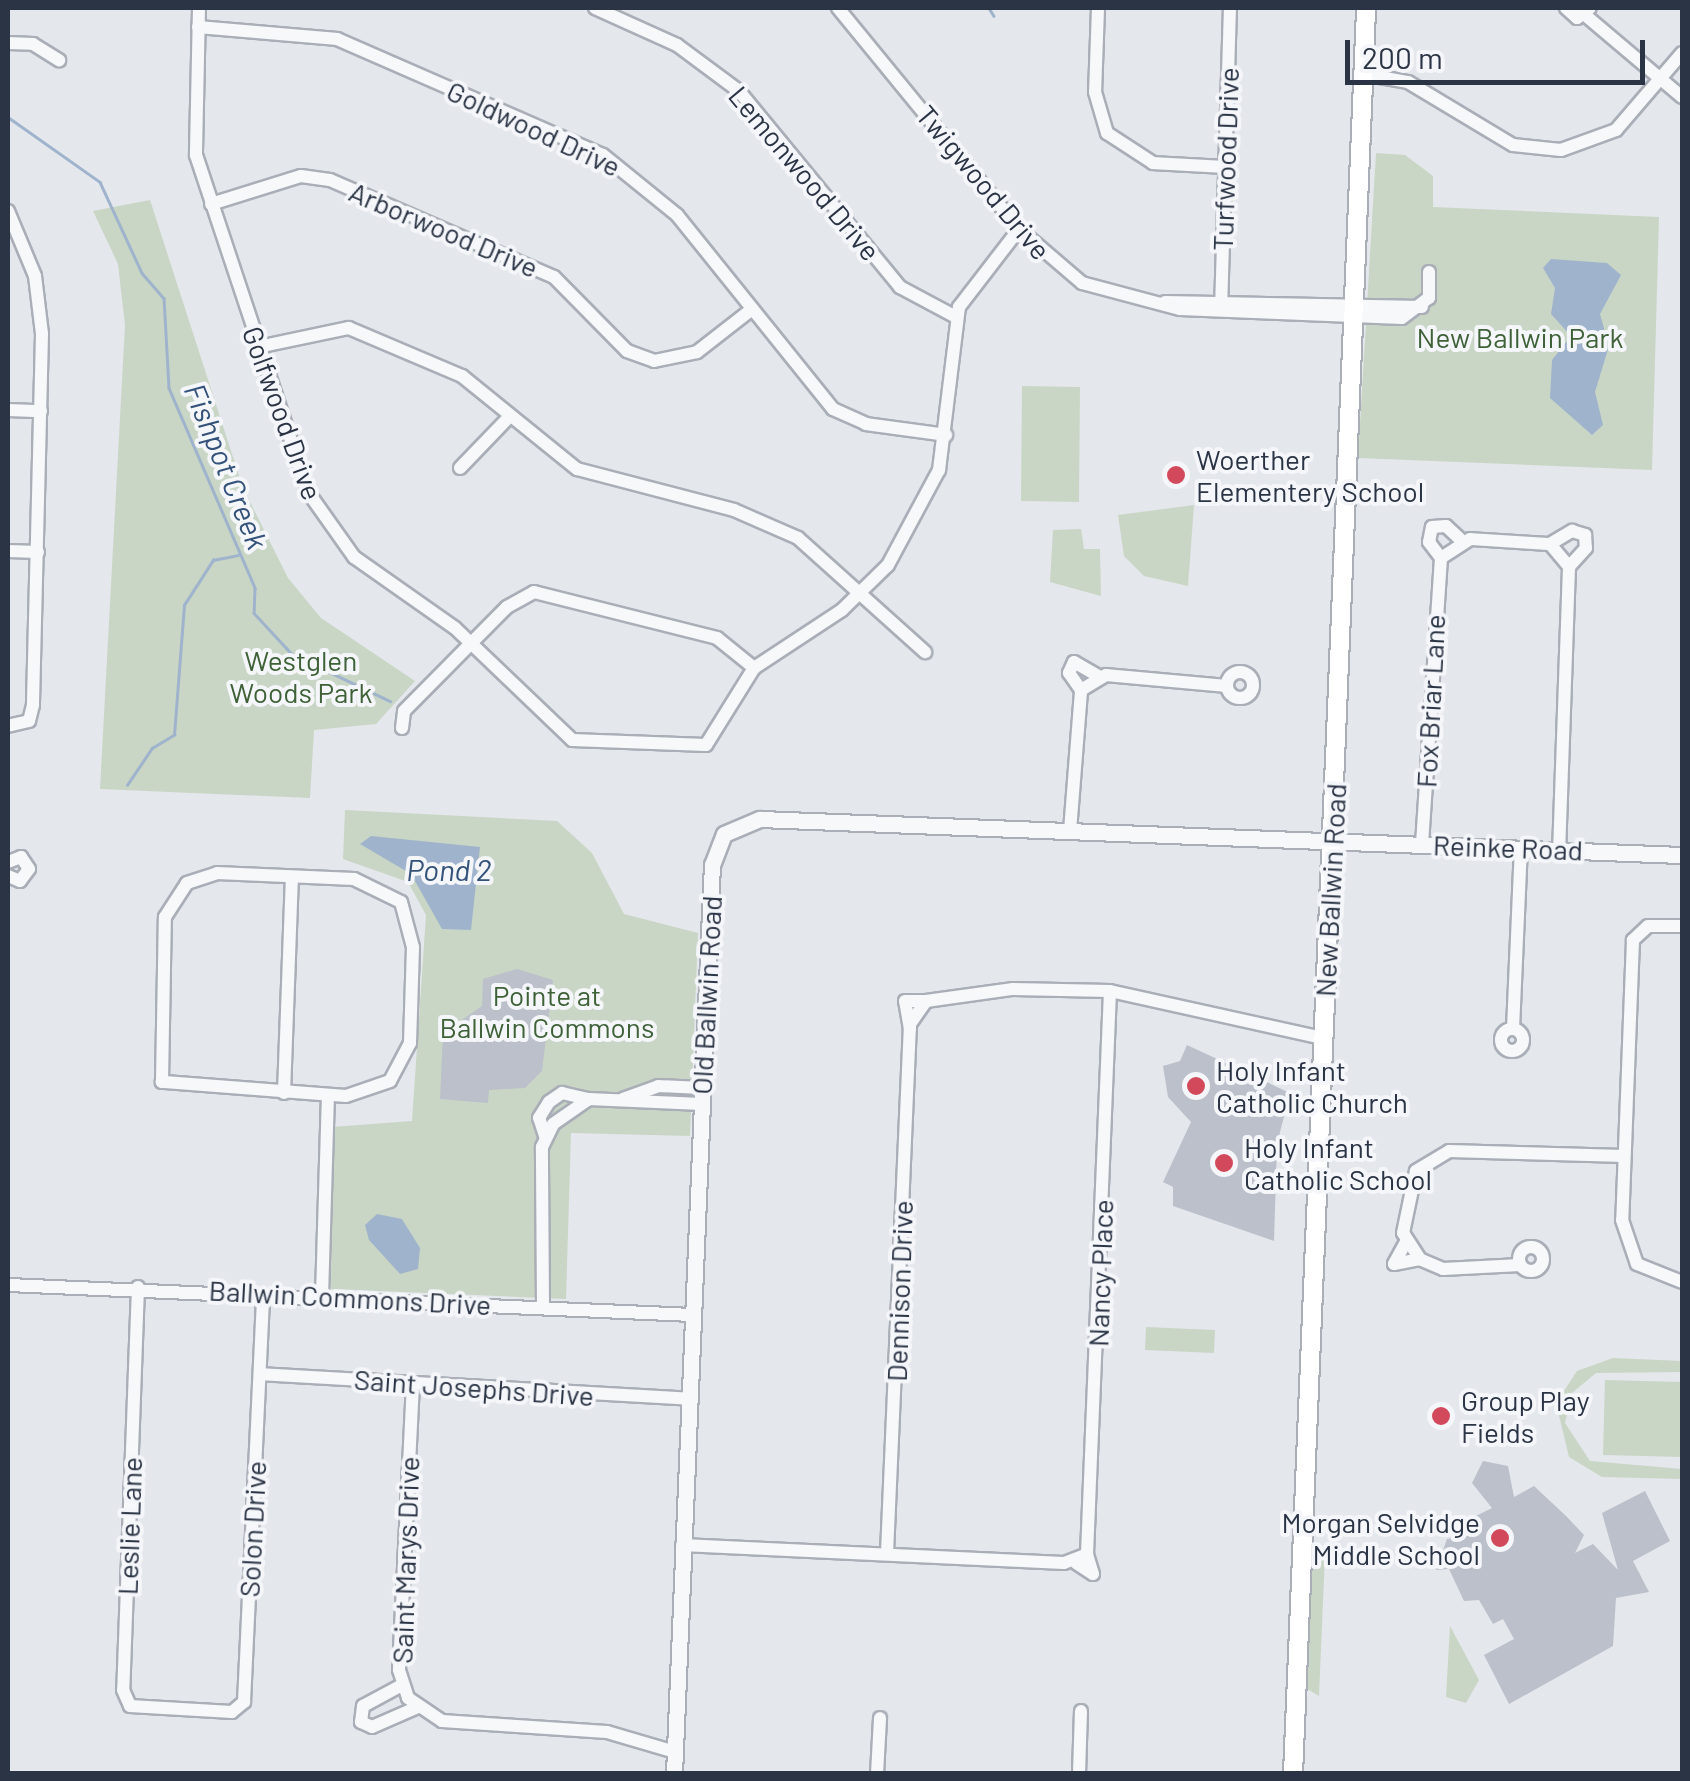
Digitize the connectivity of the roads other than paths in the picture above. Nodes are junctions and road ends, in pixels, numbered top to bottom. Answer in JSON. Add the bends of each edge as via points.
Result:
{"nodes":[{"id":1,"x":199,"y":8,"type":"edge"},
{"id":2,"x":595,"y":8,"type":"edge"},
{"id":3,"x":838,"y":8,"type":"edge"},
{"id":4,"x":1098,"y":8,"type":"edge"},
{"id":5,"x":1230,"y":8,"type":"edge"},
{"id":6,"x":1366,"y":8,"type":"edge"},
{"id":7,"x":1566,"y":8,"type":"edge"},
{"id":8,"x":1588,"y":12,"type":"edge"},
{"id":9,"x":198,"y":27,"type":"junction"},
{"id":10,"x":8,"y":43,"type":"edge"},
{"id":11,"x":1682,"y":52,"type":"edge"},
{"id":12,"x":59,"y":60,"type":"dead end"},
{"id":13,"x":1363,"y":74,"type":"junction"},
{"id":14,"x":1662,"y":79,"type":"junction"},
{"id":15,"x":1682,"y":97,"type":"edge"},
{"id":16,"x":1224,"y":167,"type":"junction"},
{"id":17,"x":211,"y":204,"type":"junction"},
{"id":18,"x":8,"y":210,"type":"edge"},
{"id":19,"x":1019,"y":229,"type":"junction"},
{"id":20,"x":1429,"y":272,"type":"dead end"},
{"id":21,"x":1221,"y":304,"type":"junction"},
{"id":22,"x":752,"y":310,"type":"junction"},
{"id":23,"x":1354,"y":310,"type":"junction"},
{"id":24,"x":956,"y":318,"type":"junction"},
{"id":25,"x":258,"y":347,"type":"junction"},
{"id":26,"x":8,"y":410,"type":"edge"},
{"id":27,"x":41,"y":412,"type":"junction"},
{"id":28,"x":510,"y":416,"type":"junction"},
{"id":29,"x":946,"y":435,"type":"junction"},
{"id":30,"x":460,"y":468,"type":"dead end"},
{"id":31,"x":1462,"y":542,"type":"junction"},
{"id":32,"x":1550,"y":544,"type":"junction"},
{"id":33,"x":8,"y":551,"type":"edge"},
{"id":34,"x":38,"y":552,"type":"junction"},
{"id":35,"x":1441,"y":558,"type":"junction"},
{"id":36,"x":1569,"y":567,"type":"junction"},
{"id":37,"x":862,"y":594,"type":"junction"},
{"id":38,"x":472,"y":644,"type":"junction"},
{"id":39,"x":925,"y":652,"type":"dead end"},
{"id":40,"x":754,"y":668,"type":"junction"},
{"id":41,"x":1098,"y":676,"type":"junction"},
{"id":42,"x":1227,"y":686,"type":"dead end"},
{"id":43,"x":1080,"y":690,"type":"junction"},
{"id":44,"x":8,"y":726,"type":"edge"},
{"id":45,"x":402,"y":728,"type":"dead end"},
{"id":46,"x":1070,"y":831,"type":"junction"},
{"id":47,"x":1334,"y":842,"type":"junction"},
{"id":48,"x":1422,"y":844,"type":"junction"},
{"id":49,"x":1520,"y":849,"type":"junction"},
{"id":50,"x":1559,"y":849,"type":"junction"},
{"id":51,"x":1682,"y":854,"type":"edge"},
{"id":52,"x":8,"y":862,"type":"edge"},
{"id":53,"x":8,"y":878,"type":"edge"},
{"id":54,"x":292,"y":878,"type":"junction"},
{"id":55,"x":1682,"y":926,"type":"edge"},
{"id":56,"x":1110,"y":991,"type":"junction"},
{"id":57,"x":1513,"y":1029,"type":"dead end"},
{"id":58,"x":1322,"y":1038,"type":"junction"},
{"id":59,"x":284,"y":1093,"type":"junction"},
{"id":60,"x":328,"y":1095,"type":"junction"},
{"id":61,"x":702,"y":1096,"type":"junction"},
{"id":62,"x":1624,"y":1156,"type":"junction"},
{"id":63,"x":1406,"y":1242,"type":"junction"},
{"id":64,"x":1420,"y":1259,"type":"junction"},
{"id":65,"x":1520,"y":1265,"type":"dead end"},
{"id":66,"x":1682,"y":1282,"type":"edge"},
{"id":67,"x":8,"y":1285,"type":"edge"},
{"id":68,"x":138,"y":1287,"type":"junction"},
{"id":69,"x":262,"y":1294,"type":"junction"},
{"id":70,"x":322,"y":1296,"type":"junction"},
{"id":71,"x":544,"y":1306,"type":"junction"},
{"id":72,"x":693,"y":1315,"type":"junction"},
{"id":73,"x":260,"y":1374,"type":"junction"},
{"id":74,"x":413,"y":1382,"type":"junction"},
{"id":75,"x":688,"y":1399,"type":"junction"},
{"id":76,"x":682,"y":1546,"type":"junction"},
{"id":77,"x":888,"y":1554,"type":"junction"},
{"id":78,"x":402,"y":1685,"type":"junction"},
{"id":79,"x":418,"y":1707,"type":"junction"},
{"id":80,"x":187,"y":1709,"type":"joint"},
{"id":81,"x":1082,"y":1712,"type":"dead end"},
{"id":82,"x":880,"y":1718,"type":"dead end"},
{"id":83,"x":675,"y":1752,"type":"junction"},
{"id":84,"x":674,"y":1774,"type":"edge"},
{"id":85,"x":877,"y":1774,"type":"edge"},
{"id":86,"x":1079,"y":1774,"type":"edge"},
{"id":87,"x":1293,"y":1774,"type":"edge"}],
"edges":[{"from":1,"to":9,"type":"street","name":"Golfwood Drive"},
{"from":2,"to":24,"type":"street","name":"Lemonwood Drive","via":[[677,45],[738,91],[900,287]]},
{"from":3,"to":19,"type":"street","name":"Twigwood Drive"},
{"from":4,"to":16,"type":"street","via":[[1095,92],[1107,133],[1153,163]]},
{"from":5,"to":16,"type":"street","name":"Turfwood Drive"},
{"from":6,"to":13,"type":"main road","name":"New Ballwin Road"},
{"from":7,"to":8,"type":"street"},
{"from":8,"to":14,"type":"street"},
{"from":9,"to":17,"type":"street","name":"Golfwood Drive","via":[[196,155]]},
{"from":9,"to":22,"type":"street","name":"Goldwood Drive","via":[[337,39],[603,155],[657,193]]},
{"from":10,"to":12,"type":"street","via":[[33,44]]},
{"from":11,"to":14,"type":"street"},
{"from":13,"to":14,"type":"street","via":[[1408,82],[1494,138],[1543,151],[1616,130]]},
{"from":13,"to":23,"type":"main road","name":"New Ballwin Road"},
{"from":14,"to":15,"type":"street"},
{"from":16,"to":21,"type":"street","name":"Turfwood Drive"},
{"from":17,"to":22,"type":"street","name":"Arborwood Drive","via":[[302,176],[330,180],[546,273],[628,351],[654,360],[696,352]]},
{"from":17,"to":25,"type":"street","name":"Golfwood Drive"},
{"from":18,"to":27,"type":"street","via":[[39,294]]},
{"from":19,"to":21,"type":"street","name":"Twigwood Drive","via":[[1082,282],[1166,302]]},
{"from":19,"to":24,"type":"street","via":[[981,267]]},
{"from":20,"to":23,"type":"street","via":[[1422,307],[1402,318]]},
{"from":21,"to":23,"type":"street","name":"Twigwood Drive"},
{"from":22,"to":29,"type":"street","name":"Goldwood Drive","via":[[841,415]]},
{"from":23,"to":47,"type":"main road","name":"New Ballwin Road"},
{"from":24,"to":29,"type":"street"},
{"from":25,"to":28,"type":"street","via":[[349,328],[468,380]]},
{"from":25,"to":38,"type":"street","name":"Golfwood Drive","via":[[325,521],[380,579]]},
{"from":26,"to":27,"type":"street"},
{"from":27,"to":34,"type":"street"},
{"from":28,"to":30,"type":"street"},
{"from":28,"to":37,"type":"street","via":[[592,476],[787,531]]},
{"from":29,"to":37,"type":"street","via":[[914,530]]},
{"from":31,"to":32,"type":"street","name":"Fox Briar Lane"},
{"from":31,"to":35,"type":"street"},
{"from":31,"to":35,"type":"street","name":"Fox Briar Lane","via":[[1446,526],[1432,527],[1429,542]]},
{"from":32,"to":36,"type":"street"},
{"from":32,"to":36,"type":"street","name":"Fox Briar Lane","via":[[1572,531],[1585,536],[1586,548]]},
{"from":33,"to":34,"type":"street"},
{"from":34,"to":44,"type":"street","via":[[33,705],[29,721]]},
{"from":35,"to":48,"type":"street","name":"Fox Briar Lane"},
{"from":36,"to":50,"type":"street"},
{"from":37,"to":39,"type":"street"},
{"from":37,"to":40,"type":"street"},
{"from":38,"to":40,"type":"street","via":[[534,592],[707,634]]},
{"from":38,"to":40,"type":"street","name":"Golfwood Drive","via":[[572,740],[688,749],[717,736]]},
{"from":38,"to":45,"type":"street","via":[[404,711]]},
{"from":41,"to":42,"type":"street"},
{"from":41,"to":43,"type":"street"},
{"from":41,"to":43,"type":"street","via":[[1084,661],[1071,664]]},
{"from":43,"to":46,"type":"street"},
{"from":46,"to":47,"type":"street","name":"Old Ballwin Road"},
{"from":46,"to":61,"type":"street","name":"Old Ballwin Road","via":[[760,819],[734,826],[712,866]]},
{"from":47,"to":48,"type":"street","name":"Reinke Road"},
{"from":47,"to":58,"type":"main road","name":"New Ballwin Road"},
{"from":48,"to":49,"type":"street","name":"Reinke Road"},
{"from":49,"to":50,"type":"street","name":"Reinke Road"},
{"from":49,"to":57,"type":"street"},
{"from":50,"to":51,"type":"street","name":"Reinke Road"},
{"from":52,"to":53,"type":"street","via":[[21,857],[29,869]]},
{"from":54,"to":59,"type":"street"},
{"from":54,"to":59,"type":"street","via":[[197,877],[170,902],[163,931],[162,1082]]},
{"from":54,"to":60,"type":"street","via":[[377,885],[411,922],[406,1060],[370,1093]]},
{"from":55,"to":62,"type":"street","via":[[1648,926],[1632,940]]},
{"from":56,"to":58,"type":"street","name":"Dennison Drive"},
{"from":56,"to":77,"type":"street","name":"Dennison Drive","via":[[1013,989],[926,1001],[910,1029]]},
{"from":56,"to":77,"type":"street","name":"Nancy Place","via":[[1082,1558]]},
{"from":58,"to":87,"type":"main road","name":"New Ballwin Road"},
{"from":59,"to":60,"type":"street"},
{"from":60,"to":70,"type":"street"},
{"from":61,"to":71,"type":"street","via":[[590,1099],[545,1136]]},
{"from":61,"to":72,"type":"street","name":"Old Ballwin Road"},
{"from":62,"to":63,"type":"street","via":[[1440,1154],[1408,1186]]},
{"from":62,"to":66,"type":"street","via":[[1628,1252],[1651,1274]]},
{"from":63,"to":64,"type":"street"},
{"from":63,"to":64,"type":"street","via":[[1394,1264]]},
{"from":64,"to":65,"type":"street","via":[[1443,1269]]},
{"from":67,"to":68,"type":"street","name":"Ballwin Commons Drive"},
{"from":68,"to":69,"type":"street","name":"Ballwin Commons Drive"},
{"from":68,"to":80,"type":"street","name":"Leslie Lane","via":[[123,1690],[130,1706]]},
{"from":69,"to":70,"type":"street","name":"Ballwin Commons Drive"},
{"from":69,"to":73,"type":"street","name":"Solon Drive"},
{"from":70,"to":71,"type":"street","name":"Ballwin Commons Drive"},
{"from":71,"to":72,"type":"street","name":"Ballwin Commons Drive"},
{"from":72,"to":75,"type":"street","name":"Old Ballwin Road"},
{"from":73,"to":74,"type":"street","name":"Saint Josephs Drive"},
{"from":73,"to":80,"type":"street","name":"Solon Drive","via":[[244,1702],[232,1712]]},
{"from":74,"to":75,"type":"street","name":"Saint Josephs Drive"},
{"from":74,"to":78,"type":"street","name":"Saint Marys Drive"},
{"from":75,"to":76,"type":"street","name":"Old Ballwin Road"},
{"from":76,"to":77,"type":"street","name":"Nancy Place"},
{"from":76,"to":83,"type":"street","name":"Old Ballwin Road"},
{"from":78,"to":79,"type":"street","name":"Saint Marys Drive"},
{"from":78,"to":79,"type":"street","name":"Saint Marys Drive","via":[[363,1706],[361,1722],[372,1727]]},
{"from":79,"to":83,"type":"street","via":[[442,1721],[607,1732]]},
{"from":81,"to":86,"type":"street"},
{"from":82,"to":85,"type":"street"},
{"from":83,"to":84,"type":"street","name":"Old Ballwin Road"}]}
